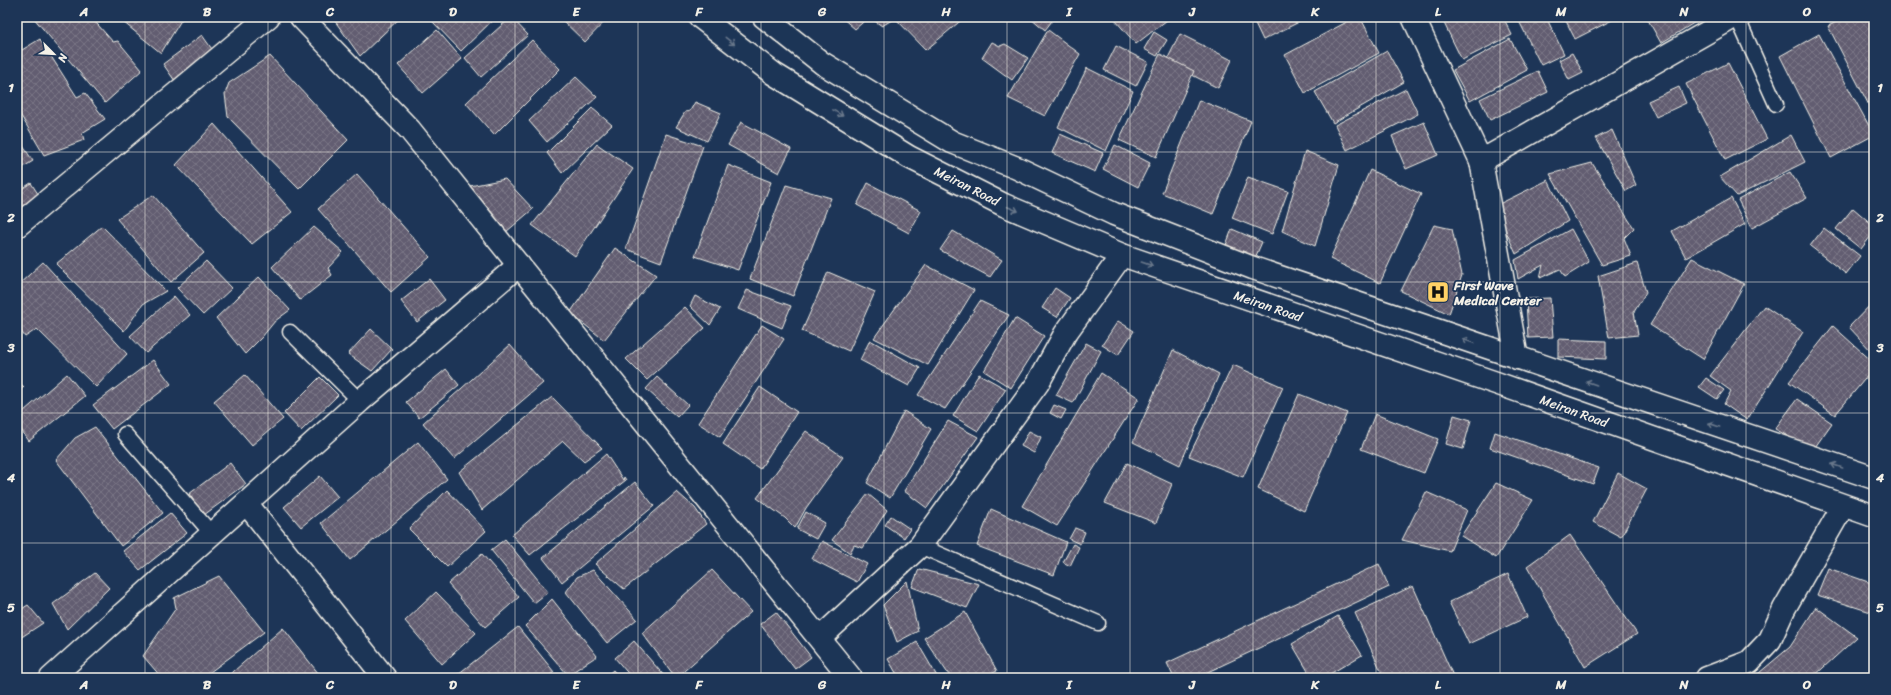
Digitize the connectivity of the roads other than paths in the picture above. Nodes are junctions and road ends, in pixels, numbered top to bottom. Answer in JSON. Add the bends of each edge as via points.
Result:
{"nodes":[{"id":1,"x":268,"y":17,"type":"edge"},
{"id":2,"x":301,"y":17,"type":"edge"},
{"id":3,"x":700,"y":17,"type":"edge"},
{"id":4,"x":764,"y":17,"type":"edge"},
{"id":5,"x":1413,"y":17,"type":"edge"},
{"id":6,"x":1734,"y":17,"type":"edge"},
{"id":7,"x":1738,"y":17,"type":"edge"},
{"id":8,"x":1776,"y":104,"type":"dead end"},
{"id":9,"x":1481,"y":161,"type":"junction"},
{"id":10,"x":17,"y":226,"type":"edge"},
{"id":11,"x":1122,"y":255,"type":"junction"},
{"id":12,"x":519,"y":264,"type":"junction"},
{"id":13,"x":290,"y":332,"type":"dead end"},
{"id":14,"x":1516,"y":358,"type":"junction"},
{"id":15,"x":360,"y":401,"type":"junction"},
{"id":16,"x":125,"y":434,"type":"dead end"},
{"id":17,"x":1874,"y":478,"type":"edge"},
{"id":18,"x":247,"y":504,"type":"junction"},
{"id":19,"x":1843,"y":506,"type":"junction"},
{"id":20,"x":1874,"y":516,"type":"edge"},
{"id":21,"x":212,"y":534,"type":"junction"},
{"id":22,"x":920,"y":546,"type":"junction"},
{"id":23,"x":1098,"y":623,"type":"dead end"},
{"id":24,"x":820,"y":638,"type":"junction"},
{"id":25,"x":51,"y":678,"type":"edge"},
{"id":26,"x":385,"y":678,"type":"edge"},
{"id":27,"x":852,"y":678,"type":"edge"},
{"id":28,"x":1707,"y":678,"type":"edge"}],
"edges":[{"from":1,"to":10,"type":"street"},
{"from":2,"to":12,"type":"street","via":[[410,130]]},
{"from":3,"to":11,"type":"street","name":"Meiran Road","one_way":true,"via":[[774,74],[909,157],[1004,205]]},
{"from":14,"to":4,"type":"street","one_way":true,"via":[[1252,268],[1114,214],[1017,168],[952,142],[822,63]]},
{"from":5,"to":9,"type":"street"},
{"from":6,"to":9,"type":"street"},
{"from":7,"to":8,"type":"lane"},
{"from":9,"to":14,"type":"street"},
{"from":11,"to":19,"type":"street","name":"Meiran Road","one_way":true},
{"from":11,"to":22,"type":"street","via":[[1065,334],[1038,383]]},
{"from":12,"to":15,"type":"street"},
{"from":12,"to":24,"type":"street"},
{"from":13,"to":15,"type":"lane"},
{"from":17,"to":14,"type":"street","one_way":true},
{"from":15,"to":18,"type":"street"},
{"from":16,"to":21,"type":"lane"},
{"from":18,"to":21,"type":"street"},
{"from":18,"to":26,"type":"street"},
{"from":19,"to":20,"type":"street","name":"Meiran Road"},
{"from":19,"to":28,"type":"street","via":[[1784,609],[1770,640],[1749,662]]},
{"from":21,"to":25,"type":"street"},
{"from":22,"to":23,"type":"lane"},
{"from":22,"to":24,"type":"street"},
{"from":24,"to":27,"type":"street"}]}
